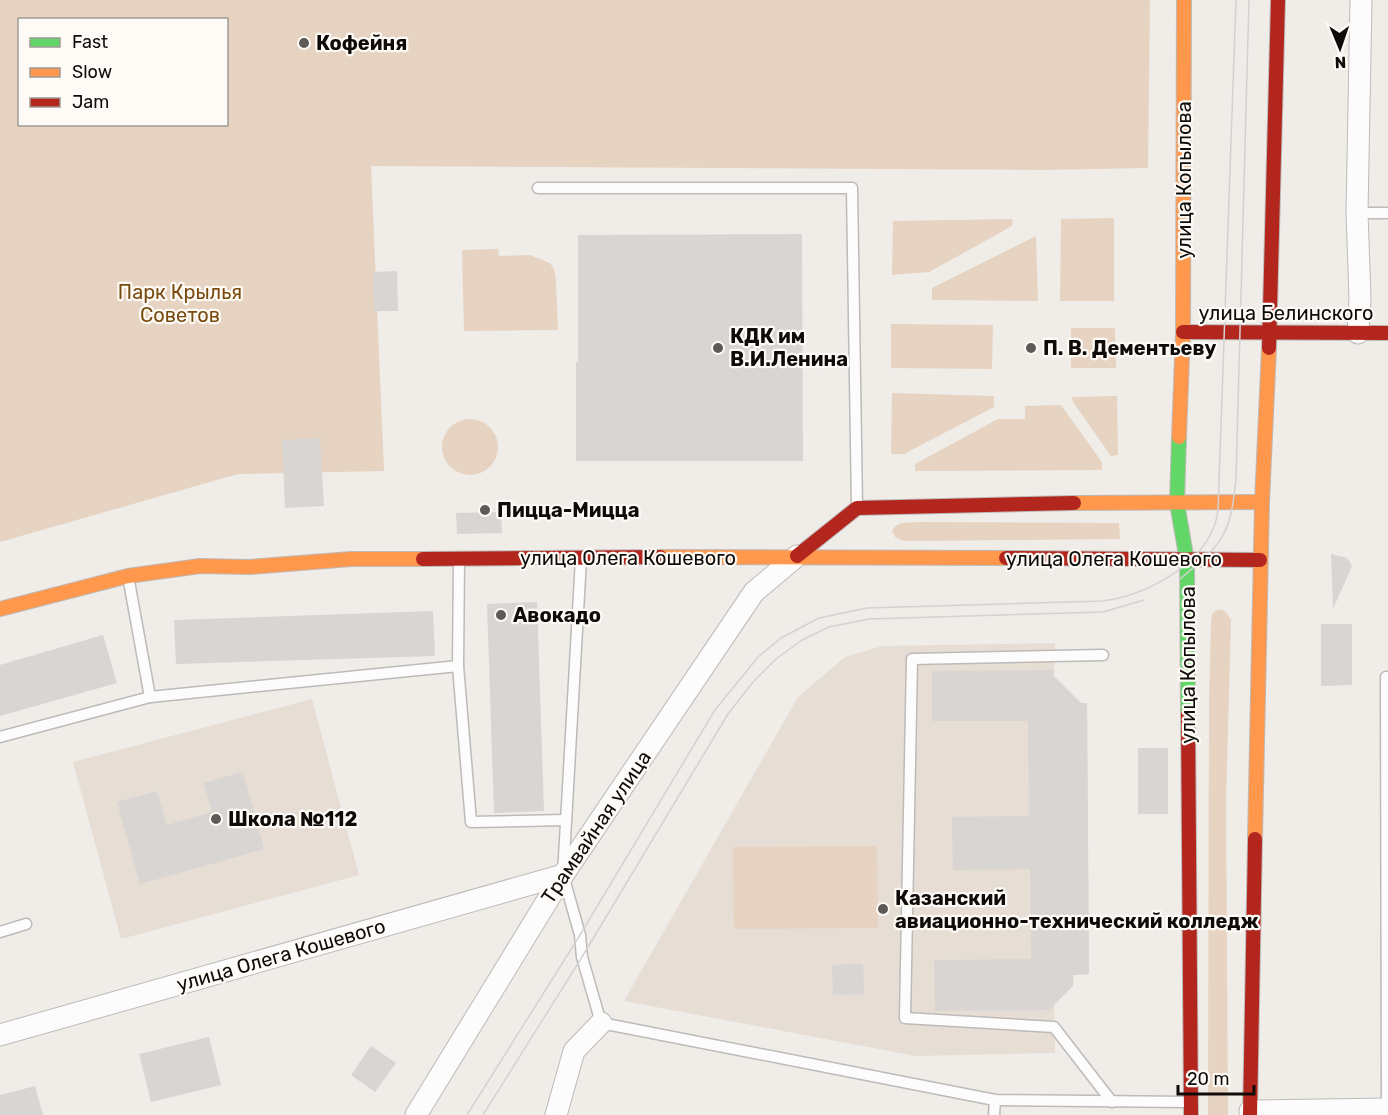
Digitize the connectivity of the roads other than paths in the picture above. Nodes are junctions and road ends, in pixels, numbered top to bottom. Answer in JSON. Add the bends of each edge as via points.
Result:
{"nodes":[{"id":1,"x":1184,"y":0,"type":"edge"},
{"id":2,"x":1278,"y":0,"type":"edge"},
{"id":3,"x":1361,"y":0,"type":"edge"},
{"id":4,"x":538,"y":188,"type":"dead end"},
{"id":5,"x":1357,"y":213,"type":"junction"},
{"id":6,"x":1388,"y":213,"type":"edge"},
{"id":7,"x":1183,"y":332,"type":"junction"},
{"id":8,"x":1270,"y":332,"type":"junction"},
{"id":9,"x":1358,"y":333,"type":"junction"},
{"id":10,"x":1388,"y":333,"type":"edge"},
{"id":11,"x":1262,"y":502,"type":"junction"},
{"id":12,"x":1177,"y":503,"type":"junction"},
{"id":13,"x":857,"y":508,"type":"junction"},
{"id":14,"x":797,"y":556,"type":"junction"},
{"id":15,"x":459,"y":558,"type":"junction"},
{"id":16,"x":1187,"y":558,"type":"junction"},
{"id":17,"x":580,"y":559,"type":"junction"},
{"id":18,"x":1260,"y":560,"type":"junction"},
{"id":19,"x":128,"y":576,"type":"junction"},
{"id":20,"x":0,"y":609,"type":"edge"},
{"id":21,"x":1103,"y":656,"type":"dead end"},
{"id":22,"x":458,"y":666,"type":"junction"},
{"id":23,"x":1388,"y":677,"type":"edge"},
{"id":24,"x":150,"y":697,"type":"junction"},
{"id":25,"x":0,"y":737,"type":"edge"},
{"id":26,"x":566,"y":820,"type":"junction"},
{"id":27,"x":563,"y":875,"type":"junction"},
{"id":28,"x":26,"y":924,"type":"dead end"},
{"id":29,"x":0,"y":932,"type":"edge"},
{"id":30,"x":601,"y":1023,"type":"junction"},
{"id":31,"x":0,"y":1035,"type":"edge"},
{"id":32,"x":994,"y":1100,"type":"junction"},
{"id":33,"x":1112,"y":1102,"type":"junction"},
{"id":34,"x":1191,"y":1109,"type":"edge"},
{"id":35,"x":1387,"y":1111,"type":"edge"},
{"id":36,"x":1250,"y":1113,"type":"edge"},
{"id":37,"x":416,"y":1115,"type":"edge"},
{"id":38,"x":556,"y":1115,"type":"edge"},
{"id":39,"x":994,"y":1115,"type":"edge"}],
"edges":[{"from":1,"to":7,"type":"main road","name":"улица Копылова"},
{"from":2,"to":8,"type":"main road"},
{"from":3,"to":5,"type":"street"},
{"from":4,"to":13,"type":"lane","via":[[852,188]]},
{"from":5,"to":6,"type":"lane"},
{"from":5,"to":9,"type":"street"},
{"from":7,"to":8,"type":"main road","name":"улица Белинского"},
{"from":7,"to":12,"type":"main road","name":"улица Копылова"},
{"from":8,"to":9,"type":"main road","name":"улица Белинского"},
{"from":8,"to":11,"type":"main road"},
{"from":9,"to":10,"type":"main road","name":"улица Белинского"},
{"from":11,"to":12,"type":"main road"},
{"from":11,"to":18,"type":"main road"},
{"from":12,"to":13,"type":"main road"},
{"from":12,"to":16,"type":"main road","name":"улица Копылова"},
{"from":13,"to":14,"type":"main road"},
{"from":14,"to":16,"type":"main road","name":"улица Олега Кошевого"},
{"from":14,"to":17,"type":"main road","name":"улица Олега Кошевого"},
{"from":14,"to":27,"type":"street","name":"Трамвайная улица","via":[[754,592]]},
{"from":15,"to":17,"type":"main road","name":"улица Олега Кошевого"},
{"from":15,"to":19,"type":"main road","name":"улица Олега Кошевого","via":[[200,566]]},
{"from":15,"to":22,"type":"lane"},
{"from":16,"to":18,"type":"main road","name":"улица Олега Кошевого"},
{"from":16,"to":34,"type":"main road","name":"улица Копылова"},
{"from":17,"to":26,"type":"lane"},
{"from":18,"to":36,"type":"main road"},
{"from":19,"to":20,"type":"main road","name":"улица Олега Кошевого"},
{"from":19,"to":24,"type":"lane"},
{"from":21,"to":33,"type":"lane","via":[[912,659],[905,1018],[1054,1027]]},
{"from":22,"to":24,"type":"lane"},
{"from":22,"to":26,"type":"lane","via":[[471,822]]},
{"from":23,"to":35,"type":"lane"},
{"from":24,"to":25,"type":"lane"},
{"from":26,"to":27,"type":"lane"},
{"from":27,"to":30,"type":"lane"},
{"from":27,"to":31,"type":"street","name":"улица Олега Кошевого"},
{"from":27,"to":37,"type":"street","name":"Трамвайная улица"},
{"from":28,"to":29,"type":"lane"},
{"from":30,"to":32,"type":"lane"},
{"from":30,"to":38,"type":"street","via":[[574,1051]]},
{"from":32,"to":33,"type":"lane"},
{"from":32,"to":39,"type":"lane"},
{"from":33,"to":34,"type":"lane"},
{"from":35,"to":36,"type":"street"}]}
